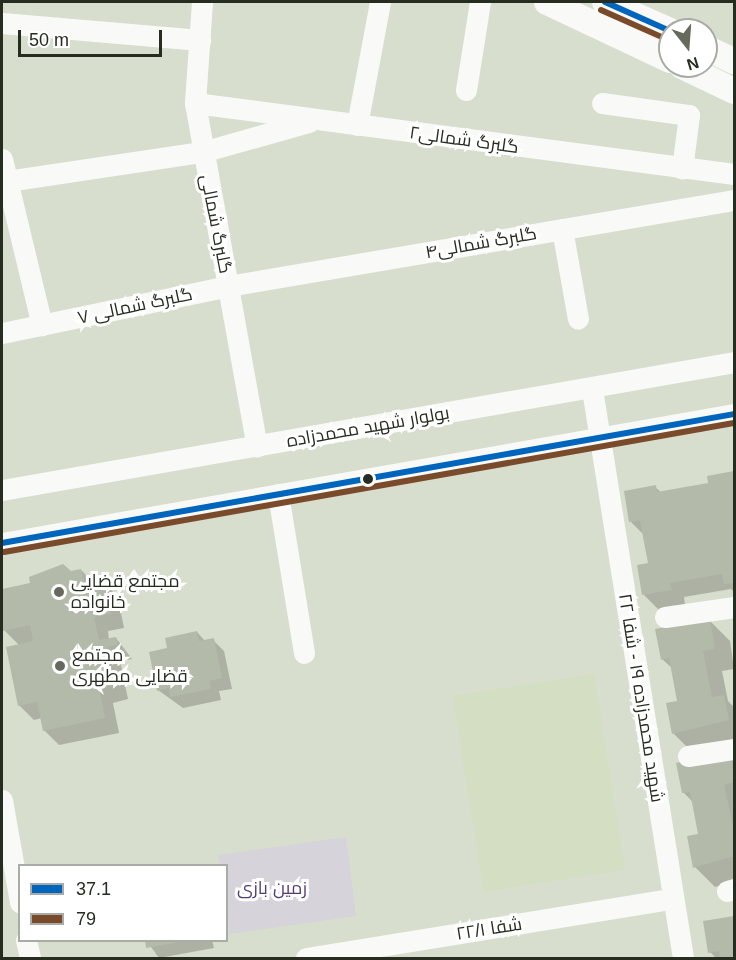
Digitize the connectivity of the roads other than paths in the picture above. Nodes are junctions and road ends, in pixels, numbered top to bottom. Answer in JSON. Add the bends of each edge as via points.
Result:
{"nodes":[{"id":1,"x":202,"y":2,"type":"edge"},
{"id":2,"x":380,"y":2,"type":"edge"},
{"id":3,"x":480,"y":2,"type":"edge"},
{"id":4,"x":547,"y":2,"type":"edge"},
{"id":5,"x":605,"y":2,"type":"edge"},
{"id":6,"x":2,"y":23,"type":"edge"},
{"id":7,"x":658,"y":26,"type":"edge"},
{"id":8,"x":200,"y":40,"type":"junction"},
{"id":9,"x":718,"y":53,"type":"edge"},
{"id":10,"x":658,"y":54,"type":"edge"},
{"id":11,"x":735,"y":61,"type":"edge"},
{"id":12,"x":707,"y":78,"type":"edge"},
{"id":13,"x":466,"y":90,"type":"dead end"},
{"id":14,"x":735,"y":91,"type":"edge"},
{"id":15,"x":195,"y":103,"type":"junction"},
{"id":16,"x":602,"y":103,"type":"dead end"},
{"id":17,"x":318,"y":120,"type":"junction"},
{"id":18,"x":357,"y":125,"type":"junction"},
{"id":19,"x":202,"y":152,"type":"junction"},
{"id":20,"x":2,"y":159,"type":"edge"},
{"id":21,"x":682,"y":170,"type":"junction"},
{"id":22,"x":735,"y":174,"type":"edge"},
{"id":23,"x":7,"y":181,"type":"junction"},
{"id":24,"x":735,"y":200,"type":"edge"},
{"id":25,"x":9,"y":224,"type":"edge"},
{"id":26,"x":562,"y":229,"type":"junction"},
{"id":27,"x":228,"y":286,"type":"junction"},
{"id":28,"x":578,"y":319,"type":"dead end"},
{"id":29,"x":42,"y":325,"type":"junction"},
{"id":30,"x":2,"y":333,"type":"edge"},
{"id":31,"x":735,"y":362,"type":"edge"},
{"id":32,"x":592,"y":388,"type":"junction"},
{"id":33,"x":735,"y":414,"type":"edge"},
{"id":34,"x":601,"y":436,"type":"junction"},
{"id":35,"x":257,"y":446,"type":"junction"},
{"id":36,"x":2,"y":490,"type":"edge"},
{"id":37,"x":278,"y":494,"type":"junction"},
{"id":38,"x":2,"y":543,"type":"edge"},
{"id":39,"x":735,"y":607,"type":"edge"},
{"id":40,"x":665,"y":618,"type":"dead end"},
{"id":41,"x":304,"y":653,"type":"dead end"},
{"id":42,"x":735,"y":749,"type":"edge"},
{"id":43,"x":688,"y":756,"type":"dead end"},
{"id":44,"x":2,"y":800,"type":"edge"},
{"id":45,"x":6,"y":851,"type":"edge"},
{"id":46,"x":18,"y":895,"type":"edge"},
{"id":47,"x":672,"y":899,"type":"junction"},
{"id":48,"x":26,"y":942,"type":"edge"},
{"id":49,"x":356,"y":955,"type":"edge"},
{"id":50,"x":30,"y":958,"type":"edge"},
{"id":51,"x":306,"y":958,"type":"edge"},
{"id":52,"x":683,"y":958,"type":"edge"}],
"edges":[{"from":1,"to":8,"type":"street","name":"گلبرگ شمالی"},
{"from":2,"to":18,"type":"street"},
{"from":3,"to":13,"type":"street"},
{"from":4,"to":10,"type":"main road"},
{"from":5,"to":7,"type":"main road"},
{"from":6,"to":8,"type":"street"},
{"from":8,"to":15,"type":"street","name":"گلبرگ شمالی"},
{"from":9,"to":11,"type":"main road"},
{"from":12,"to":14,"type":"main road"},
{"from":15,"to":17,"type":"street","name":"گلبرگ شمالی۲"},
{"from":15,"to":19,"type":"street","name":"گلبرگ شمالی"},
{"from":16,"to":21,"type":"street","via":[[689,115]]},
{"from":17,"to":18,"type":"street","name":"گلبرگ شمالی۲"},
{"from":17,"to":19,"type":"street"},
{"from":18,"to":21,"type":"street","name":"گلبرگ شمالی۲"},
{"from":19,"to":23,"type":"street"},
{"from":19,"to":27,"type":"street","name":"گلبرگ شمالی"},
{"from":20,"to":23,"type":"street"},
{"from":21,"to":22,"type":"street","name":"گلبرگ شمالی۲"},
{"from":23,"to":25,"type":"street"},
{"from":24,"to":26,"type":"street","name":"گلبرگ شمالی۴"},
{"from":25,"to":29,"type":"street"},
{"from":26,"to":27,"type":"street","name":"گلبرگ شمالی۴"},
{"from":26,"to":28,"type":"street"},
{"from":27,"to":29,"type":"street","name":"گلبرگ شمالی ۷"},
{"from":27,"to":35,"type":"street","name":"گلبرگ شمالی"},
{"from":29,"to":30,"type":"street","name":"گلبرگ شمالی ۷"},
{"from":31,"to":32,"type":"street","name":"بولوار شهید محمدزاده"},
{"from":32,"to":34,"type":"street","name":"شهید محمدزاده ۱۹ - شفا ۲۲"},
{"from":32,"to":35,"type":"street","name":"بولوار شهید محمدزاده"},
{"from":33,"to":34,"type":"street"},
{"from":34,"to":37,"type":"street"},
{"from":34,"to":47,"type":"street","name":"شهید محمدزاده ۱۹ - شفا ۲۲"},
{"from":35,"to":36,"type":"street","name":"بولوار شهید محمدزاده"},
{"from":37,"to":38,"type":"street"},
{"from":37,"to":41,"type":"street"},
{"from":39,"to":40,"type":"street"},
{"from":42,"to":43,"type":"street"},
{"from":44,"to":45,"type":"street"},
{"from":45,"to":46,"type":"street"},
{"from":47,"to":49,"type":"street","name":"۲۲/۱ شفا"},
{"from":47,"to":52,"type":"street","name":"شهید محمدزاده ۱۹ - شفا ۲۲"},
{"from":48,"to":50,"type":"street"},
{"from":49,"to":51,"type":"street","name":"۲۲/۱ شفا"}]}
